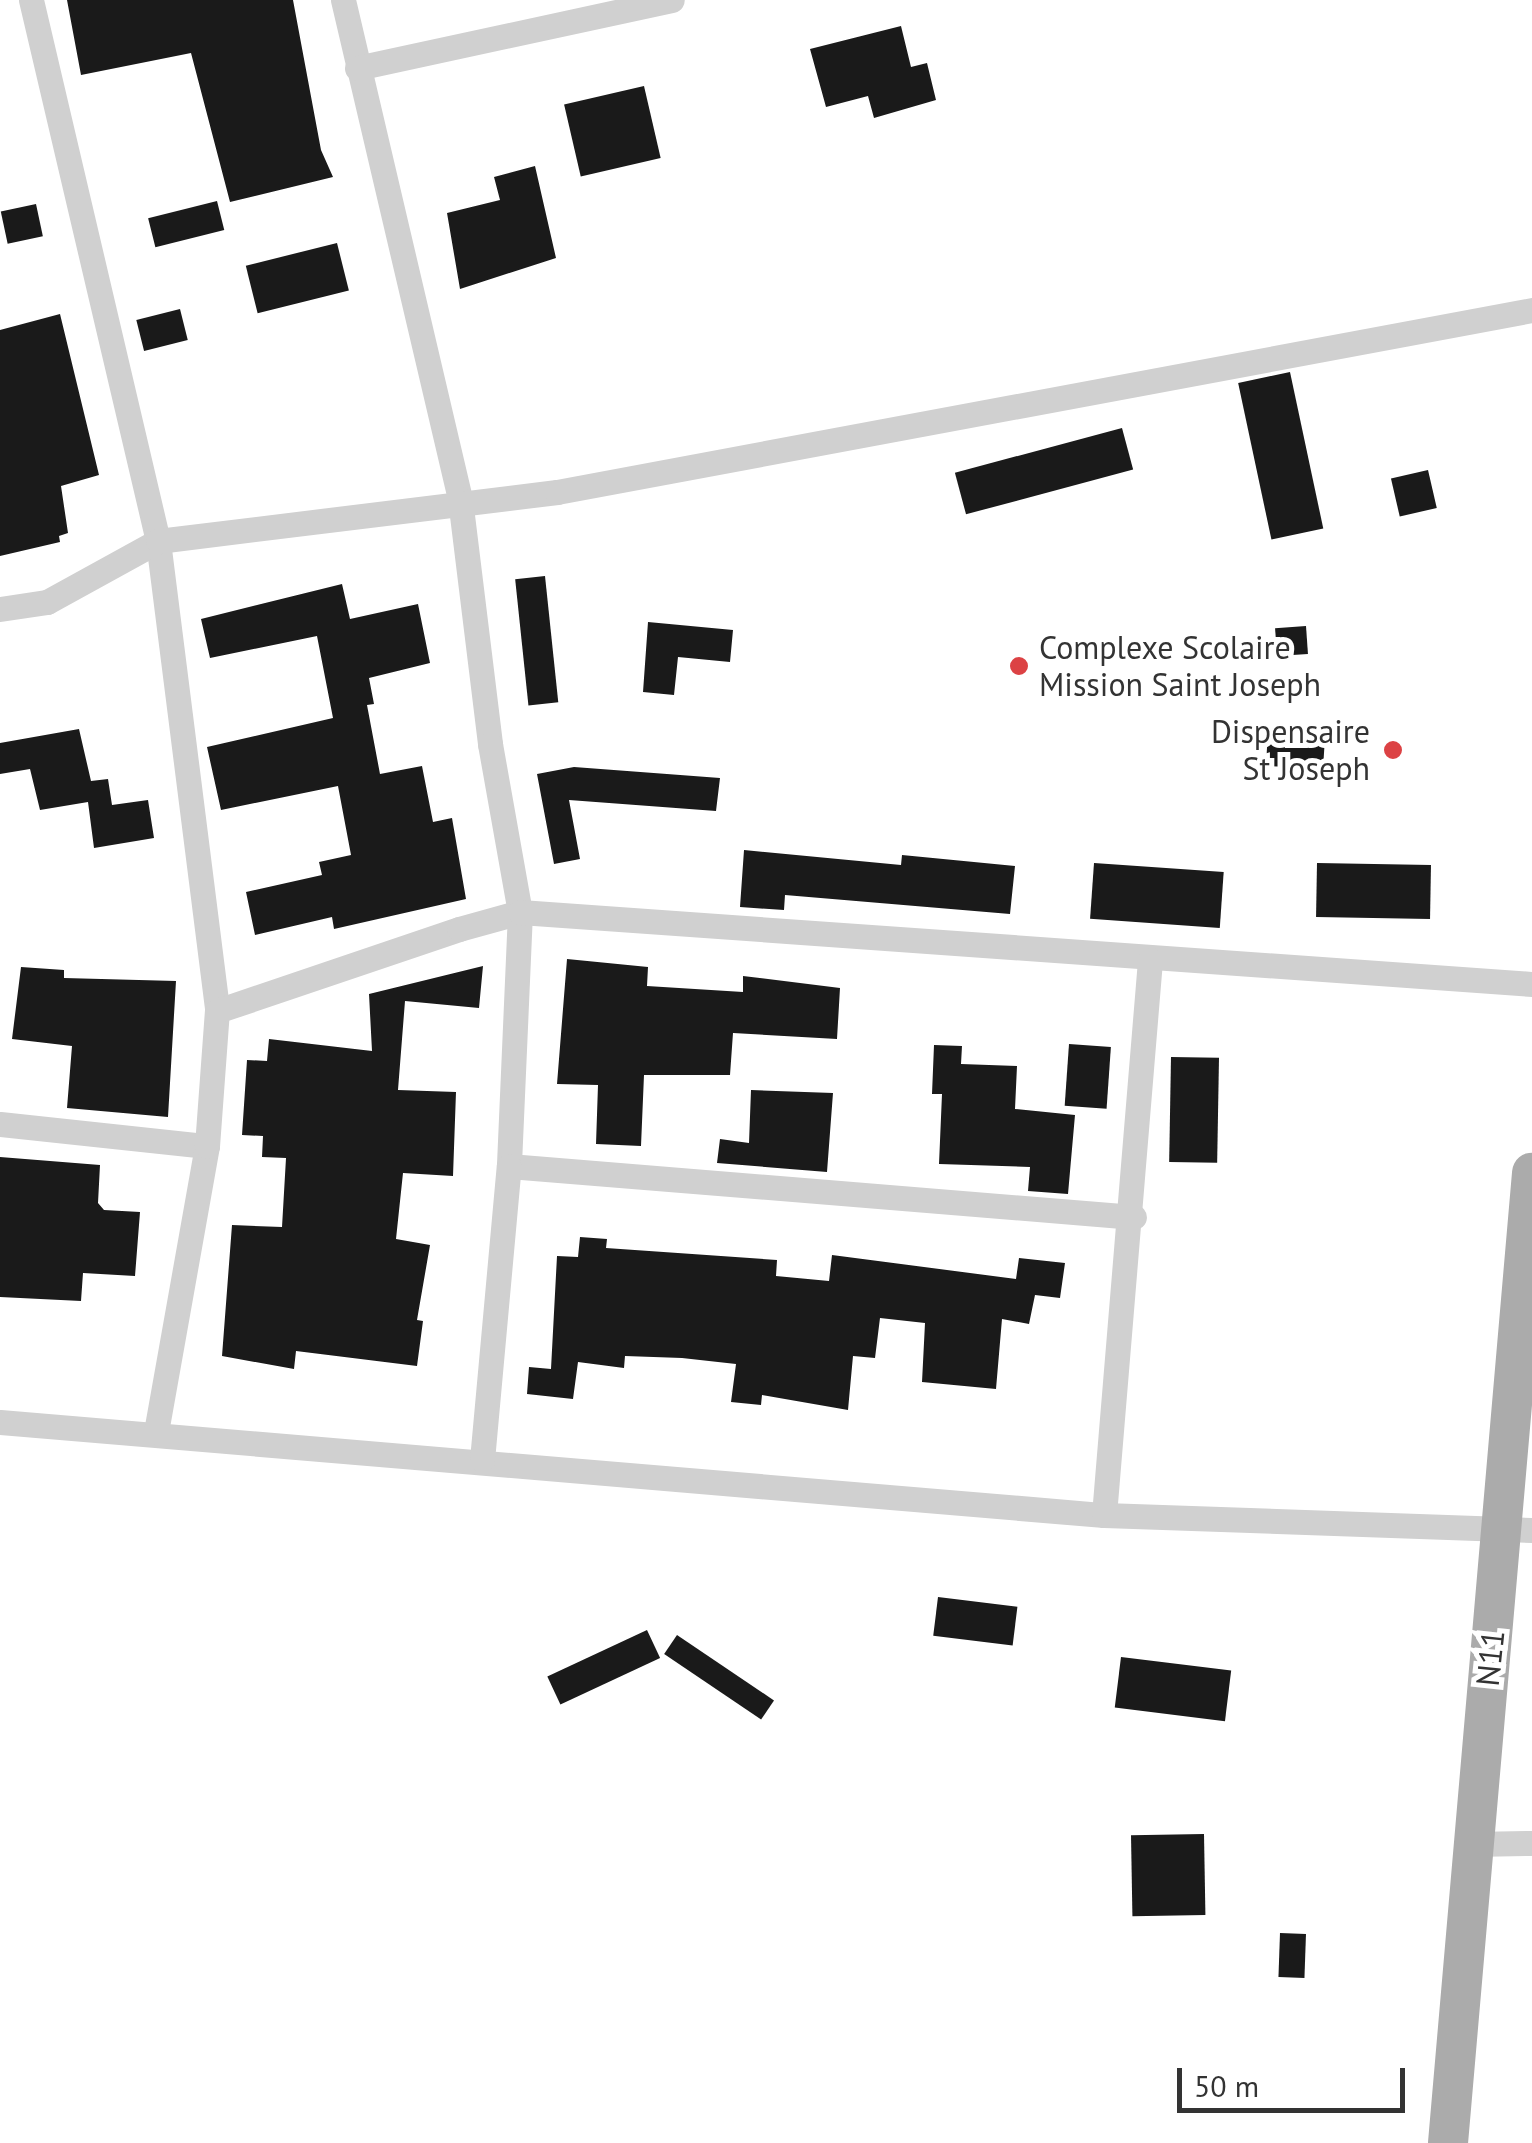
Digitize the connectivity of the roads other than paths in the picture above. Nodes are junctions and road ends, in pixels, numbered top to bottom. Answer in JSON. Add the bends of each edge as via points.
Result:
{"nodes":[{"id":1,"x":31,"y":0,"type":"edge"},
{"id":2,"x":342,"y":0,"type":"edge"},
{"id":3,"x":672,"y":0,"type":"edge"},
{"id":4,"x":357,"y":68,"type":"junction"},
{"id":5,"x":1532,"y":310,"type":"edge"},
{"id":6,"x":460,"y":499,"type":"junction"},
{"id":7,"x":158,"y":541,"type":"junction"},
{"id":8,"x":0,"y":609,"type":"edge"},
{"id":9,"x":520,"y":912,"type":"junction"},
{"id":10,"x":1150,"y":960,"type":"junction"},
{"id":11,"x":1532,"y":984,"type":"edge"},
{"id":12,"x":217,"y":1010,"type":"junction"},
{"id":13,"x":0,"y":1124,"type":"edge"},
{"id":14,"x":207,"y":1146,"type":"junction"},
{"id":15,"x":509,"y":1166,"type":"junction"},
{"id":16,"x":1532,"y":1173,"type":"edge"},
{"id":17,"x":1134,"y":1218,"type":"junction"},
{"id":18,"x":0,"y":1422,"type":"edge"},
{"id":19,"x":156,"y":1432,"type":"junction"},
{"id":20,"x":482,"y":1460,"type":"junction"},
{"id":21,"x":1104,"y":1515,"type":"junction"},
{"id":22,"x":1518,"y":1530,"type":"edge"},
{"id":23,"x":1532,"y":1843,"type":"edge"},
{"id":24,"x":1472,"y":1844,"type":"junction"},
{"id":25,"x":1448,"y":2143,"type":"edge"}],
"edges":[{"from":1,"to":7,"type":"street"},
{"from":2,"to":4,"type":"street"},
{"from":3,"to":4,"type":"street"},
{"from":4,"to":6,"type":"street"},
{"from":5,"to":6,"type":"street","via":[[557,492]]},
{"from":6,"to":7,"type":"street","via":[[280,530]]},
{"from":6,"to":9,"type":"street","via":[[490,744]]},
{"from":7,"to":8,"type":"street","via":[[47,602]]},
{"from":7,"to":12,"type":"street"},
{"from":9,"to":10,"type":"street"},
{"from":9,"to":12,"type":"street"},
{"from":9,"to":15,"type":"street"},
{"from":10,"to":11,"type":"street"},
{"from":10,"to":17,"type":"street"},
{"from":12,"to":14,"type":"street"},
{"from":13,"to":14,"type":"street"},
{"from":14,"to":19,"type":"street"},
{"from":15,"to":17,"type":"street"},
{"from":15,"to":20,"type":"street"},
{"from":16,"to":22,"type":"main road","name":"N11"},
{"from":17,"to":21,"type":"street"},
{"from":18,"to":19,"type":"street"},
{"from":19,"to":20,"type":"street"},
{"from":20,"to":21,"type":"street"},
{"from":21,"to":22,"type":"street"},
{"from":22,"to":24,"type":"main road","name":"N11"},
{"from":23,"to":24,"type":"street"},
{"from":24,"to":25,"type":"main road","name":"N11"}]}
